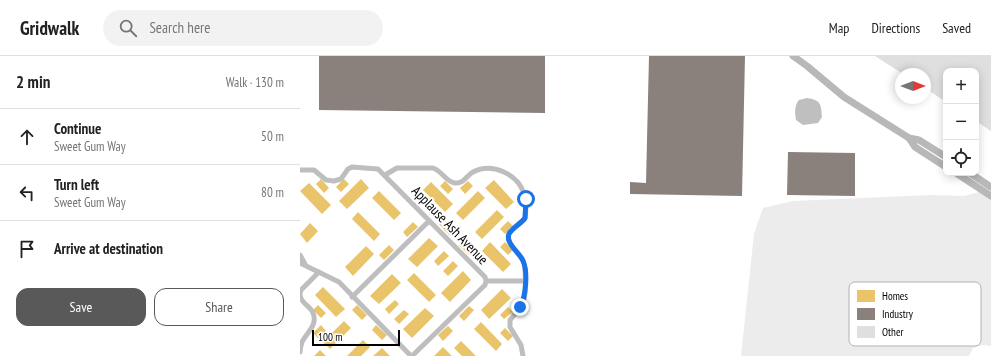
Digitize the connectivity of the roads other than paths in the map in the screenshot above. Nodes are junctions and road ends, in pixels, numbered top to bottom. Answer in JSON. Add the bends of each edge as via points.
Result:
{"nodes":[{"id":1,"x":793,"y":56,"type":"edge"},
{"id":2,"x":909,"y":138,"type":"junction"},
{"id":3,"x":943,"y":155,"type":"edge"},
{"id":4,"x":943,"y":165,"type":"edge"},
{"id":5,"x":300,"y":170,"type":"edge"},
{"id":6,"x":385,"y":175,"type":"junction"},
{"id":7,"x":961,"y":176,"type":"edge"},
{"id":8,"x":974,"y":176,"type":"edge"},
{"id":9,"x":991,"y":187,"type":"edge"},
{"id":10,"x":991,"y":196,"type":"edge"},
{"id":11,"x":429,"y":221,"type":"junction"},
{"id":12,"x":300,"y":254,"type":"edge"},
{"id":13,"x":302,"y":263,"type":"edge"},
{"id":14,"x":319,"y":272,"type":"junction"},
{"id":15,"x":486,"y":281,"type":"junction"},
{"id":16,"x":525,"y":281,"type":"junction"},
{"id":17,"x":300,"y":295,"type":"edge"},
{"id":18,"x":352,"y":297,"type":"junction"},
{"id":19,"x":300,"y":352,"type":"edge"},
{"id":20,"x":412,"y":356,"type":"edge"},
{"id":21,"x":523,"y":356,"type":"edge"}],
"edges":[{"from":1,"to":2,"type":"street","via":[[844,96]]},
{"from":2,"to":3,"type":"street","via":[[918,140]]},
{"from":2,"to":4,"type":"street","via":[[915,146]]},
{"from":5,"to":6,"type":"street","via":[[314,170],[326,180],[334,182],[352,167],[378,168]]},
{"from":6,"to":11,"type":"street","name":"Applause Ash Avenue"},
{"from":6,"to":16,"type":"street","via":[[397,168],[433,168],[455,183],[462,182],[473,172],[489,168],[505,172],[515,181],[526,199],[525,218],[509,233],[508,238],[524,261]]},
{"from":7,"to":10,"type":"street"},
{"from":8,"to":9,"type":"street"},
{"from":11,"to":15,"type":"street","name":"Applause Ash Avenue","via":[[485,277]]},
{"from":11,"to":18,"type":"street"},
{"from":12,"to":13,"type":"street"},
{"from":13,"to":14,"type":"street"},
{"from":14,"to":17,"type":"street","via":[[301,290]]},
{"from":14,"to":18,"type":"street","via":[[338,282]]},
{"from":15,"to":16,"type":"street","name":"Applause Ash Avenue"},
{"from":15,"to":20,"type":"street","via":[[485,285]]},
{"from":16,"to":21,"type":"street","via":[[524,300],[510,320],[510,327],[521,345]]},
{"from":17,"to":19,"type":"street","via":[[300,299],[313,313],[315,321],[302,342]]},
{"from":18,"to":20,"type":"street"}]}
